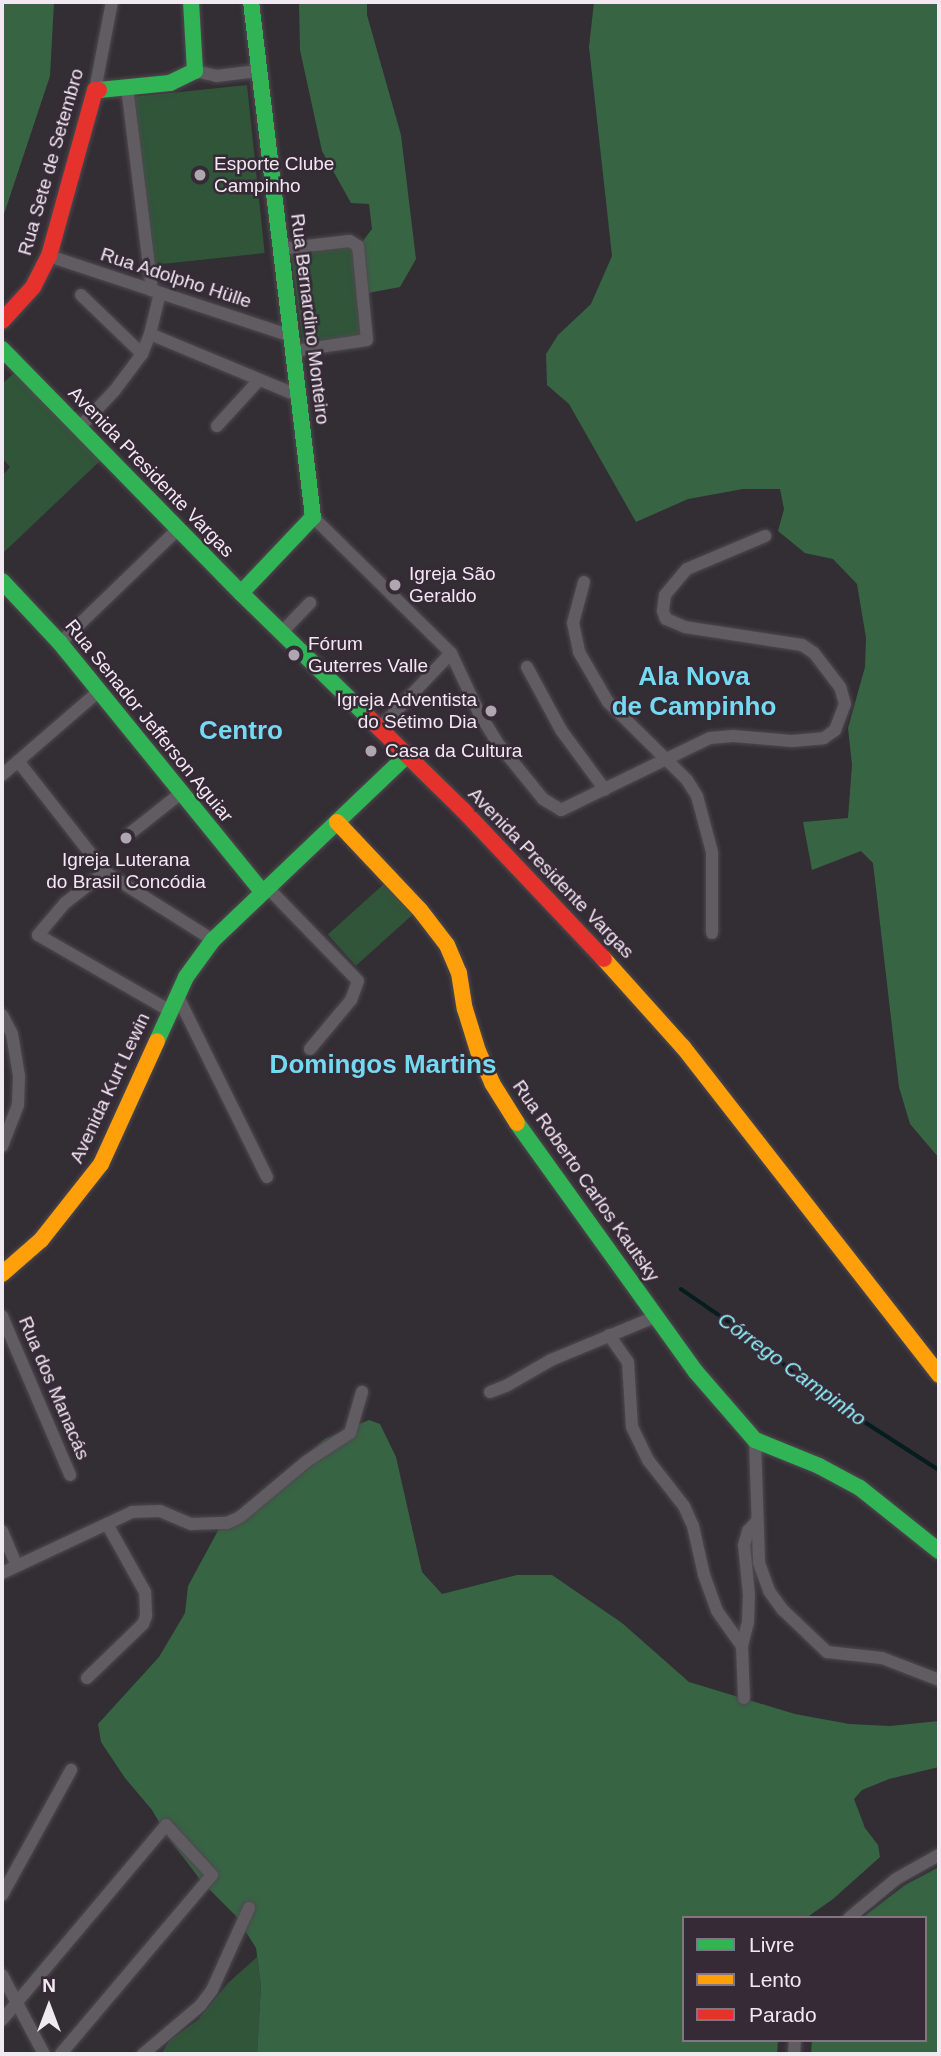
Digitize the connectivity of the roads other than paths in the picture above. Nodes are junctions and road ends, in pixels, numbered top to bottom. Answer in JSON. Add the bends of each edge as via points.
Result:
{"nodes":[{"id":1,"x":112,"y":2,"type":"edge"},
{"id":2,"x":191,"y":2,"type":"edge"},
{"id":3,"x":251,"y":2,"type":"edge"},
{"id":4,"x":195,"y":71,"type":"junction"},
{"id":5,"x":258,"y":71,"type":"junction"},
{"id":6,"x":127,"y":87,"type":"junction"},
{"id":7,"x":95,"y":90,"type":"junction"},
{"id":8,"x":280,"y":249,"type":"junction"},
{"id":9,"x":49,"y":256,"type":"junction"},
{"id":10,"x":156,"y":291,"type":"junction"},
{"id":11,"x":81,"y":295,"type":"dead end"},
{"id":12,"x":2,"y":321,"type":"edge"},
{"id":13,"x":150,"y":334,"type":"junction"},
{"id":14,"x":292,"y":343,"type":"junction"},
{"id":15,"x":2,"y":349,"type":"edge"},
{"id":16,"x":142,"y":354,"type":"junction"},
{"id":17,"x":259,"y":380,"type":"junction"},
{"id":18,"x":299,"y":396,"type":"junction"},
{"id":19,"x":217,"y":426,"type":"dead end"},
{"id":20,"x":79,"y":428,"type":"junction"},
{"id":21,"x":313,"y":517,"type":"junction"},
{"id":22,"x":178,"y":529,"type":"junction"},
{"id":23,"x":765,"y":536,"type":"dead end"},
{"id":24,"x":2,"y":581,"type":"edge"},
{"id":25,"x":584,"y":582,"type":"dead end"},
{"id":26,"x":241,"y":593,"type":"junction"},
{"id":27,"x":310,"y":603,"type":"dead end"},
{"id":28,"x":281,"y":633,"type":"junction"},
{"id":29,"x":60,"y":643,"type":"junction"},
{"id":30,"x":451,"y":653,"type":"junction"},
{"id":31,"x":527,"y":667,"type":"dead end"},
{"id":32,"x":99,"y":691,"type":"junction"},
{"id":33,"x":378,"y":730,"type":"junction"},
{"id":34,"x":406,"y":756,"type":"junction"},
{"id":35,"x":665,"y":759,"type":"junction"},
{"id":36,"x":18,"y":761,"type":"junction"},
{"id":37,"x":2,"y":775,"type":"edge"},
{"id":38,"x":605,"y":790,"type":"junction"},
{"id":39,"x":180,"y":793,"type":"junction"},
{"id":40,"x":337,"y":822,"type":"junction"},
{"id":41,"x":128,"y":835,"type":"dead end"},
{"id":42,"x":105,"y":872,"type":"junction"},
{"id":43,"x":264,"y":888,"type":"junction"},
{"id":44,"x":712,"y":933,"type":"dead end"},
{"id":45,"x":213,"y":940,"type":"junction"},
{"id":46,"x":177,"y":995,"type":"junction"},
{"id":47,"x":170,"y":1011,"type":"junction"},
{"id":48,"x":2,"y":1015,"type":"edge"},
{"id":49,"x":310,"y":1049,"type":"dead end"},
{"id":50,"x":2,"y":1146,"type":"edge"},
{"id":51,"x":267,"y":1177,"type":"dead end"},
{"id":52,"x":2,"y":1274,"type":"edge"},
{"id":53,"x":2,"y":1317,"type":"edge"},
{"id":54,"x":655,"y":1317,"type":"junction"},
{"id":55,"x":609,"y":1335,"type":"junction"},
{"id":56,"x":939,"y":1376,"type":"edge"},
{"id":57,"x":362,"y":1392,"type":"dead end"},
{"id":58,"x":490,"y":1392,"type":"dead end"},
{"id":59,"x":755,"y":1440,"type":"junction"},
{"id":60,"x":70,"y":1475,"type":"dead end"},
{"id":61,"x":756,"y":1522,"type":"junction"},
{"id":62,"x":107,"y":1524,"type":"junction"},
{"id":63,"x":2,"y":1531,"type":"edge"},
{"id":64,"x":939,"y":1551,"type":"edge"},
{"id":65,"x":18,"y":1566,"type":"junction"},
{"id":66,"x":2,"y":1573,"type":"edge"},
{"id":67,"x":743,"y":1646,"type":"junction"},
{"id":68,"x":88,"y":1678,"type":"dead end"},
{"id":69,"x":939,"y":1680,"type":"edge"},
{"id":70,"x":744,"y":1698,"type":"dead end"},
{"id":71,"x":71,"y":1770,"type":"dead end"},
{"id":72,"x":939,"y":1855,"type":"edge"},
{"id":73,"x":2,"y":1895,"type":"edge"},
{"id":74,"x":249,"y":1908,"type":"dead end"},
{"id":75,"x":851,"y":1916,"type":"edge"},
{"id":76,"x":2,"y":1975,"type":"edge"},
{"id":77,"x":17,"y":2003,"type":"junction"},
{"id":78,"x":2,"y":2021,"type":"edge"},
{"id":79,"x":44,"y":2054,"type":"edge"},
{"id":80,"x":61,"y":2054,"type":"edge"},
{"id":81,"x":144,"y":2054,"type":"edge"}],
"edges":[{"from":1,"to":7,"type":"street","name":"Rua Sete de Setembro"},
{"from":2,"to":4,"type":"main road"},
{"from":3,"to":5,"type":"main road","name":"Rua Bernardino Monteiro"},
{"from":4,"to":5,"type":"street","via":[[216,76]]},
{"from":4,"to":6,"type":"main road","via":[[170,83]]},
{"from":5,"to":8,"type":"main road","name":"Rua Bernardino Monteiro"},
{"from":6,"to":7,"type":"main road"},
{"from":6,"to":10,"type":"street"},
{"from":7,"to":9,"type":"main road","name":"Rua Sete de Setembro"},
{"from":8,"to":14,"type":"main road","name":"Rua Bernardino Monteiro"},
{"from":8,"to":14,"type":"street","via":[[350,241],[358,246],[367,340]]},
{"from":9,"to":10,"type":"street","name":"Rua Adolpho Hülle"},
{"from":9,"to":12,"type":"main road","name":"Rua Sete de Setembro","via":[[33,288]]},
{"from":10,"to":13,"type":"street"},
{"from":10,"to":14,"type":"street","name":"Rua Adolpho Hülle"},
{"from":11,"to":16,"type":"street"},
{"from":13,"to":16,"type":"street"},
{"from":13,"to":17,"type":"street"},
{"from":14,"to":18,"type":"main road","name":"Rua Bernardino Monteiro"},
{"from":15,"to":20,"type":"main road","name":"Avenida Presidente Vargas"},
{"from":16,"to":20,"type":"street"},
{"from":17,"to":18,"type":"street"},
{"from":17,"to":19,"type":"street"},
{"from":18,"to":21,"type":"main road","name":"Rua Bernardino Monteiro"},
{"from":20,"to":22,"type":"main road","name":"Avenida Presidente Vargas"},
{"from":21,"to":26,"type":"main road"},
{"from":21,"to":30,"type":"street"},
{"from":22,"to":26,"type":"main road","name":"Avenida Presidente Vargas"},
{"from":22,"to":29,"type":"street"},
{"from":23,"to":35,"type":"street","via":[[687,569],[665,595],[666,619],[685,627],[802,645],[828,668],[840,687],[845,704],[841,719],[824,738],[777,741],[722,736]]},
{"from":24,"to":29,"type":"main road","name":"Rua Senador Jefferson Aguiar"},
{"from":25,"to":35,"type":"street","via":[[573,623],[579,653],[608,702]]},
{"from":26,"to":28,"type":"main road","name":"Avenida Presidente Vargas"},
{"from":27,"to":28,"type":"street"},
{"from":28,"to":33,"type":"main road","name":"Avenida Presidente Vargas"},
{"from":29,"to":32,"type":"main road","name":"Rua Senador Jefferson Aguiar"},
{"from":30,"to":33,"type":"street"},
{"from":30,"to":38,"type":"street","via":[[500,746],[556,810]]},
{"from":31,"to":38,"type":"street","via":[[550,713]]},
{"from":32,"to":36,"type":"street"},
{"from":32,"to":39,"type":"main road","name":"Rua Senador Jefferson Aguiar"},
{"from":33,"to":34,"type":"main road","name":"Avenida Presidente Vargas"},
{"from":34,"to":40,"type":"main road","name":"Avenida Kurt Lewin"},
{"from":34,"to":56,"type":"main road","name":"Avenida Presidente Vargas","via":[[532,882],[683,1048]]},
{"from":35,"to":38,"type":"street"},
{"from":35,"to":44,"type":"street","via":[[687,780],[704,814],[712,852]]},
{"from":36,"to":37,"type":"street"},
{"from":36,"to":42,"type":"street"},
{"from":39,"to":41,"type":"street"},
{"from":39,"to":43,"type":"main road","name":"Rua Senador Jefferson Aguiar"},
{"from":40,"to":43,"type":"main road","name":"Avenida Kurt Lewin"},
{"from":40,"to":54,"type":"main road","name":"Rua Roberto Carlos Kautsky","via":[[447,945],[492,1083],[532,1148]]},
{"from":42,"to":45,"type":"street"},
{"from":42,"to":47,"type":"street","via":[[65,903],[38,934]]},
{"from":43,"to":45,"type":"main road","name":"Avenida Kurt Lewin"},
{"from":43,"to":49,"type":"street","via":[[358,981],[351,1000]]},
{"from":45,"to":46,"type":"main road","name":"Avenida Kurt Lewin"},
{"from":46,"to":47,"type":"main road","name":"Avenida Kurt Lewin"},
{"from":46,"to":51,"type":"street"},
{"from":47,"to":52,"type":"main road","name":"Avenida Kurt Lewin","via":[[101,1164],[41,1240]]},
{"from":48,"to":50,"type":"street","via":[[12,1034],[19,1076],[18,1105]]},
{"from":53,"to":60,"type":"street","name":"Rua dos Manacás"},
{"from":54,"to":55,"type":"street"},
{"from":54,"to":59,"type":"main road","name":"Rua Roberto Carlos Kautsky"},
{"from":55,"to":58,"type":"street"},
{"from":55,"to":67,"type":"street","via":[[628,1362],[632,1427],[648,1460],[684,1506],[717,1611]]},
{"from":57,"to":62,"type":"street","via":[[350,1433],[307,1461],[240,1517],[198,1525],[147,1509]]},
{"from":59,"to":61,"type":"street"},
{"from":59,"to":64,"type":"main road","via":[[860,1488]]},
{"from":61,"to":67,"type":"street","via":[[744,1545],[749,1595]]},
{"from":61,"to":69,"type":"street","via":[[759,1563],[769,1591],[822,1650],[883,1658]]},
{"from":62,"to":65,"type":"street"},
{"from":62,"to":68,"type":"street","via":[[145,1592],[146,1616]]},
{"from":63,"to":65,"type":"street"},
{"from":65,"to":66,"type":"street"},
{"from":67,"to":70,"type":"street"},
{"from":71,"to":73,"type":"street"},
{"from":72,"to":75,"type":"street","via":[[896,1880]]},
{"from":74,"to":81,"type":"street","via":[[206,1998]]},
{"from":76,"to":77,"type":"street"},
{"from":77,"to":78,"type":"street"},
{"from":77,"to":79,"type":"street"},
{"from":77,"to":80,"type":"street","via":[[166,1825],[212,1875]]}]}
